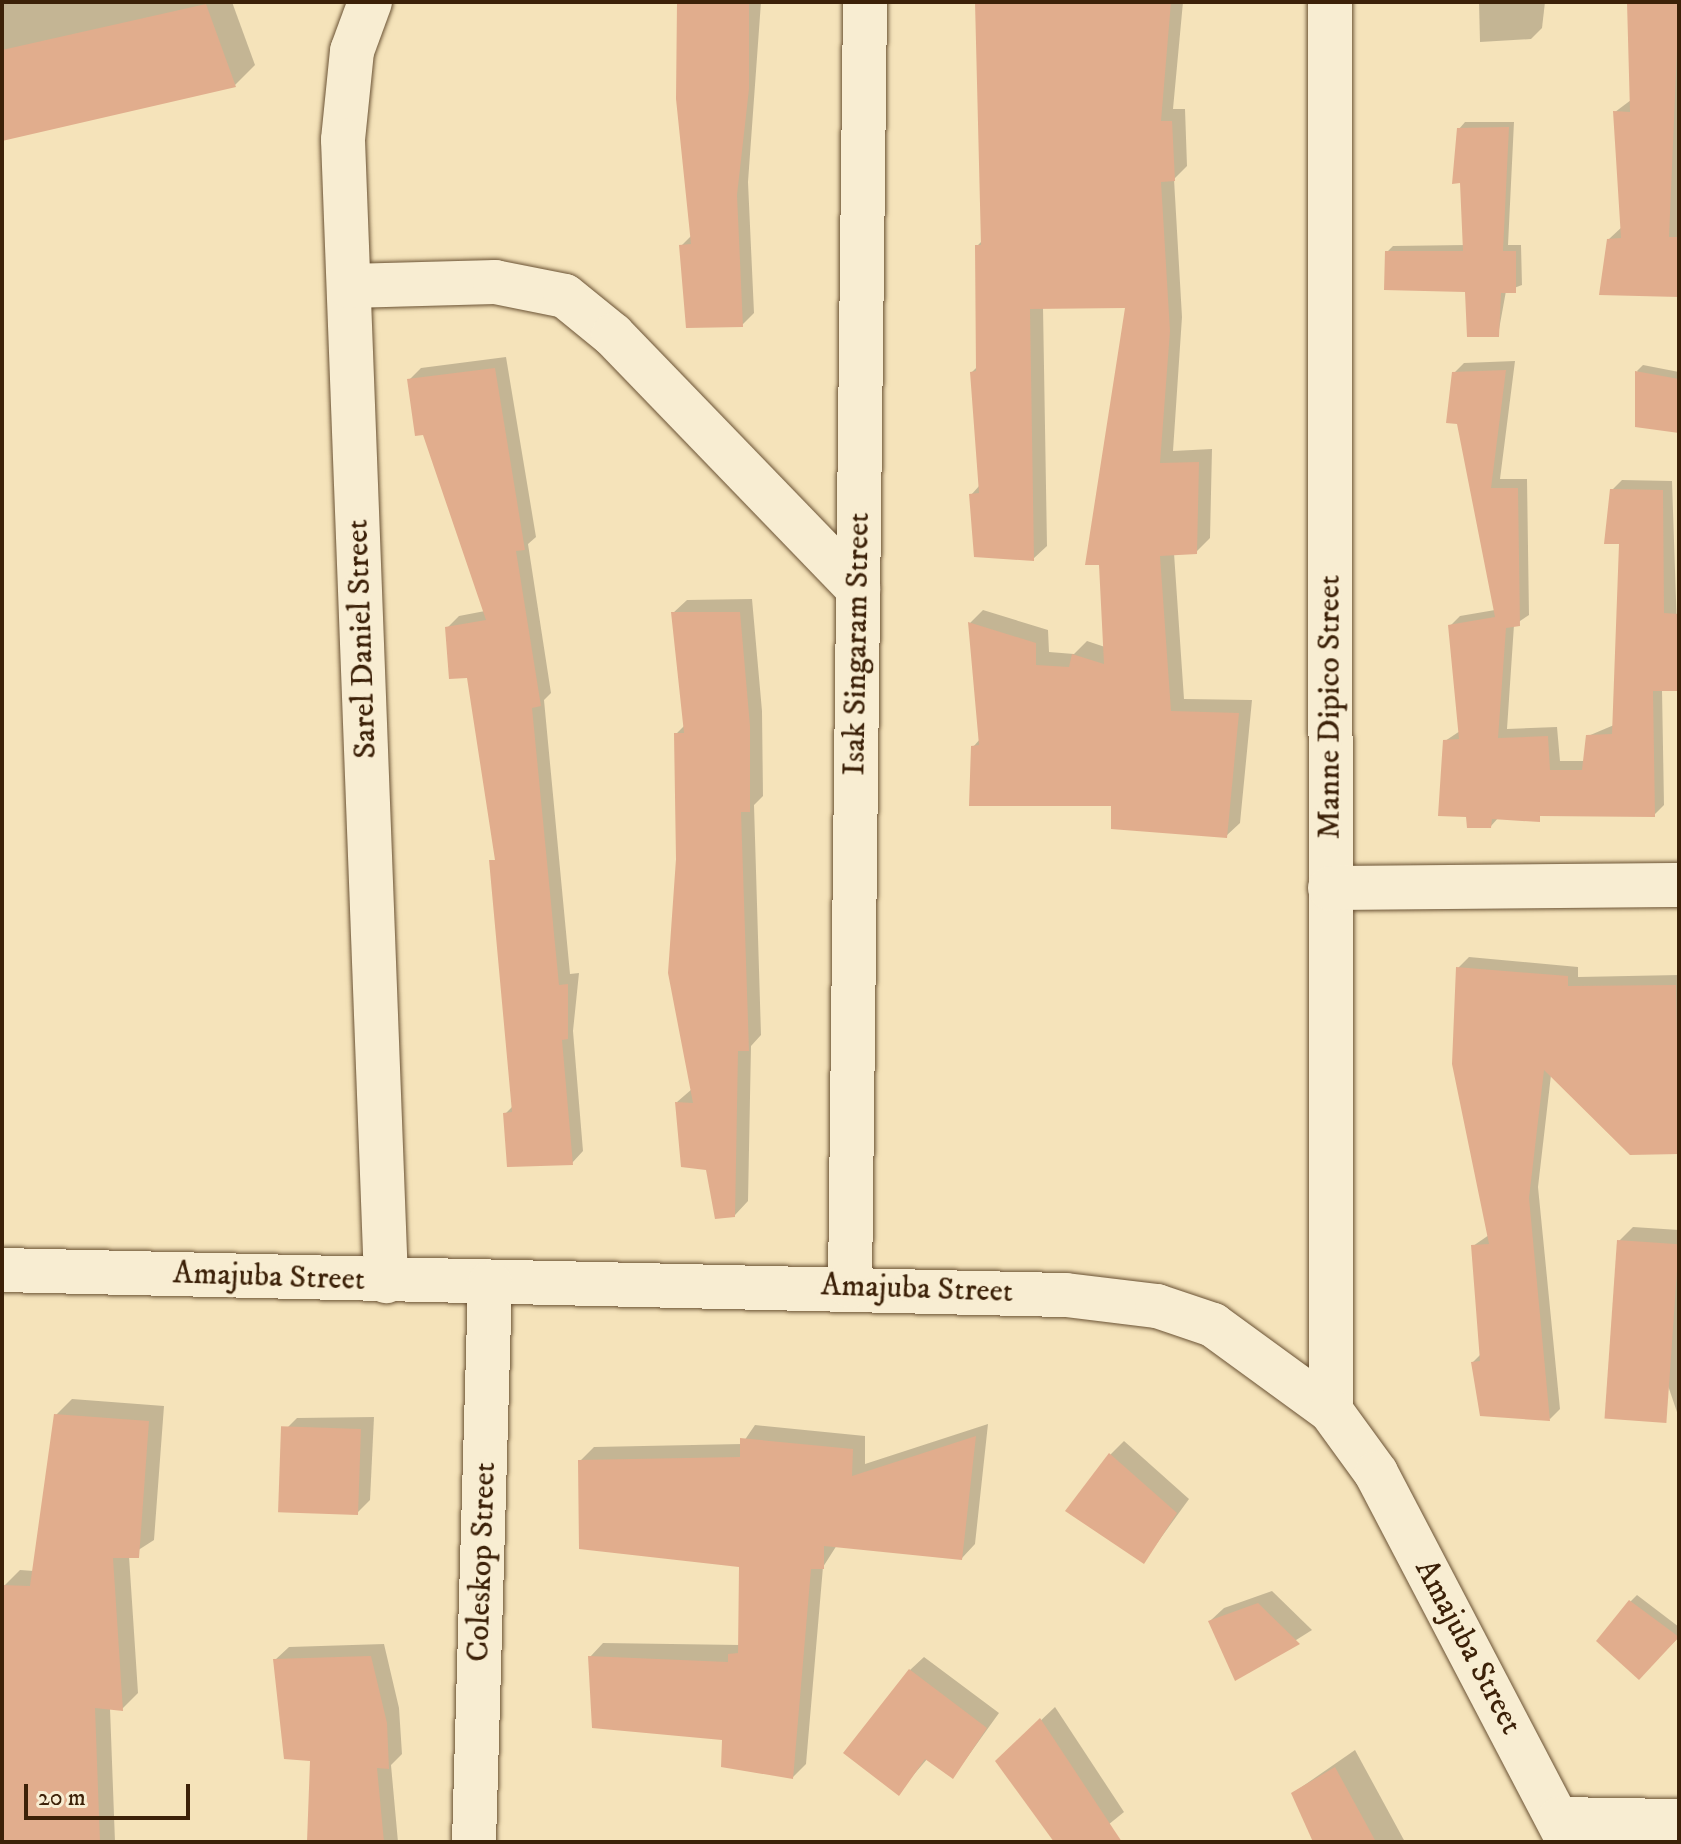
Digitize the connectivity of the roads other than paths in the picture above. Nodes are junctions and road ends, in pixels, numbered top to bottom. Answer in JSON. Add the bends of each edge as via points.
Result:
{"nodes":[{"id":1,"x":370,"y":2,"type":"edge"},
{"id":2,"x":865,"y":2,"type":"edge"},
{"id":3,"x":1330,"y":2,"type":"edge"},
{"id":4,"x":349,"y":286,"type":"junction"},
{"id":5,"x":858,"y":589,"type":"junction"},
{"id":6,"x":1679,"y":885,"type":"edge"},
{"id":7,"x":1330,"y":888,"type":"junction"},
{"id":8,"x":2,"y":1270,"type":"edge"},
{"id":9,"x":386,"y":1281,"type":"junction"},
{"id":10,"x":490,"y":1283,"type":"junction"},
{"id":11,"x":850,"y":1286,"type":"junction"},
{"id":12,"x":1331,"y":1411,"type":"junction"},
{"id":13,"x":1679,"y":1821,"type":"edge"},
{"id":14,"x":1564,"y":1831,"type":"edge"},
{"id":15,"x":474,"y":1842,"type":"edge"}],
"edges":[{"from":1,"to":4,"type":"street","name":"Sarel Daniel Street","via":[[352,51],[343,140]]},
{"from":2,"to":5,"type":"street","name":"Isak Singaram Street"},
{"from":3,"to":7,"type":"street","name":"Manne Dipico Street"},
{"from":4,"to":5,"type":"street","via":[[495,282],[565,296],[613,335]]},
{"from":4,"to":9,"type":"street","name":"Sarel Daniel Street"},
{"from":5,"to":11,"type":"street","name":"Isak Singaram Street"},
{"from":6,"to":7,"type":"street"},
{"from":7,"to":12,"type":"street","name":"Manne Dipico Street"},
{"from":8,"to":9,"type":"street","name":"Amajuba Street"},
{"from":9,"to":10,"type":"street","name":"Amajuba Street"},
{"from":10,"to":11,"type":"street","name":"Amajuba Street"},
{"from":10,"to":15,"type":"street","name":"Coleskop Street"},
{"from":11,"to":12,"type":"street","name":"Amajuba Street","via":[[1157,1306],[1213,1325]]},
{"from":12,"to":14,"type":"street","name":"Amajuba Street","via":[[1376,1473]]},
{"from":13,"to":14,"type":"street"}]}
